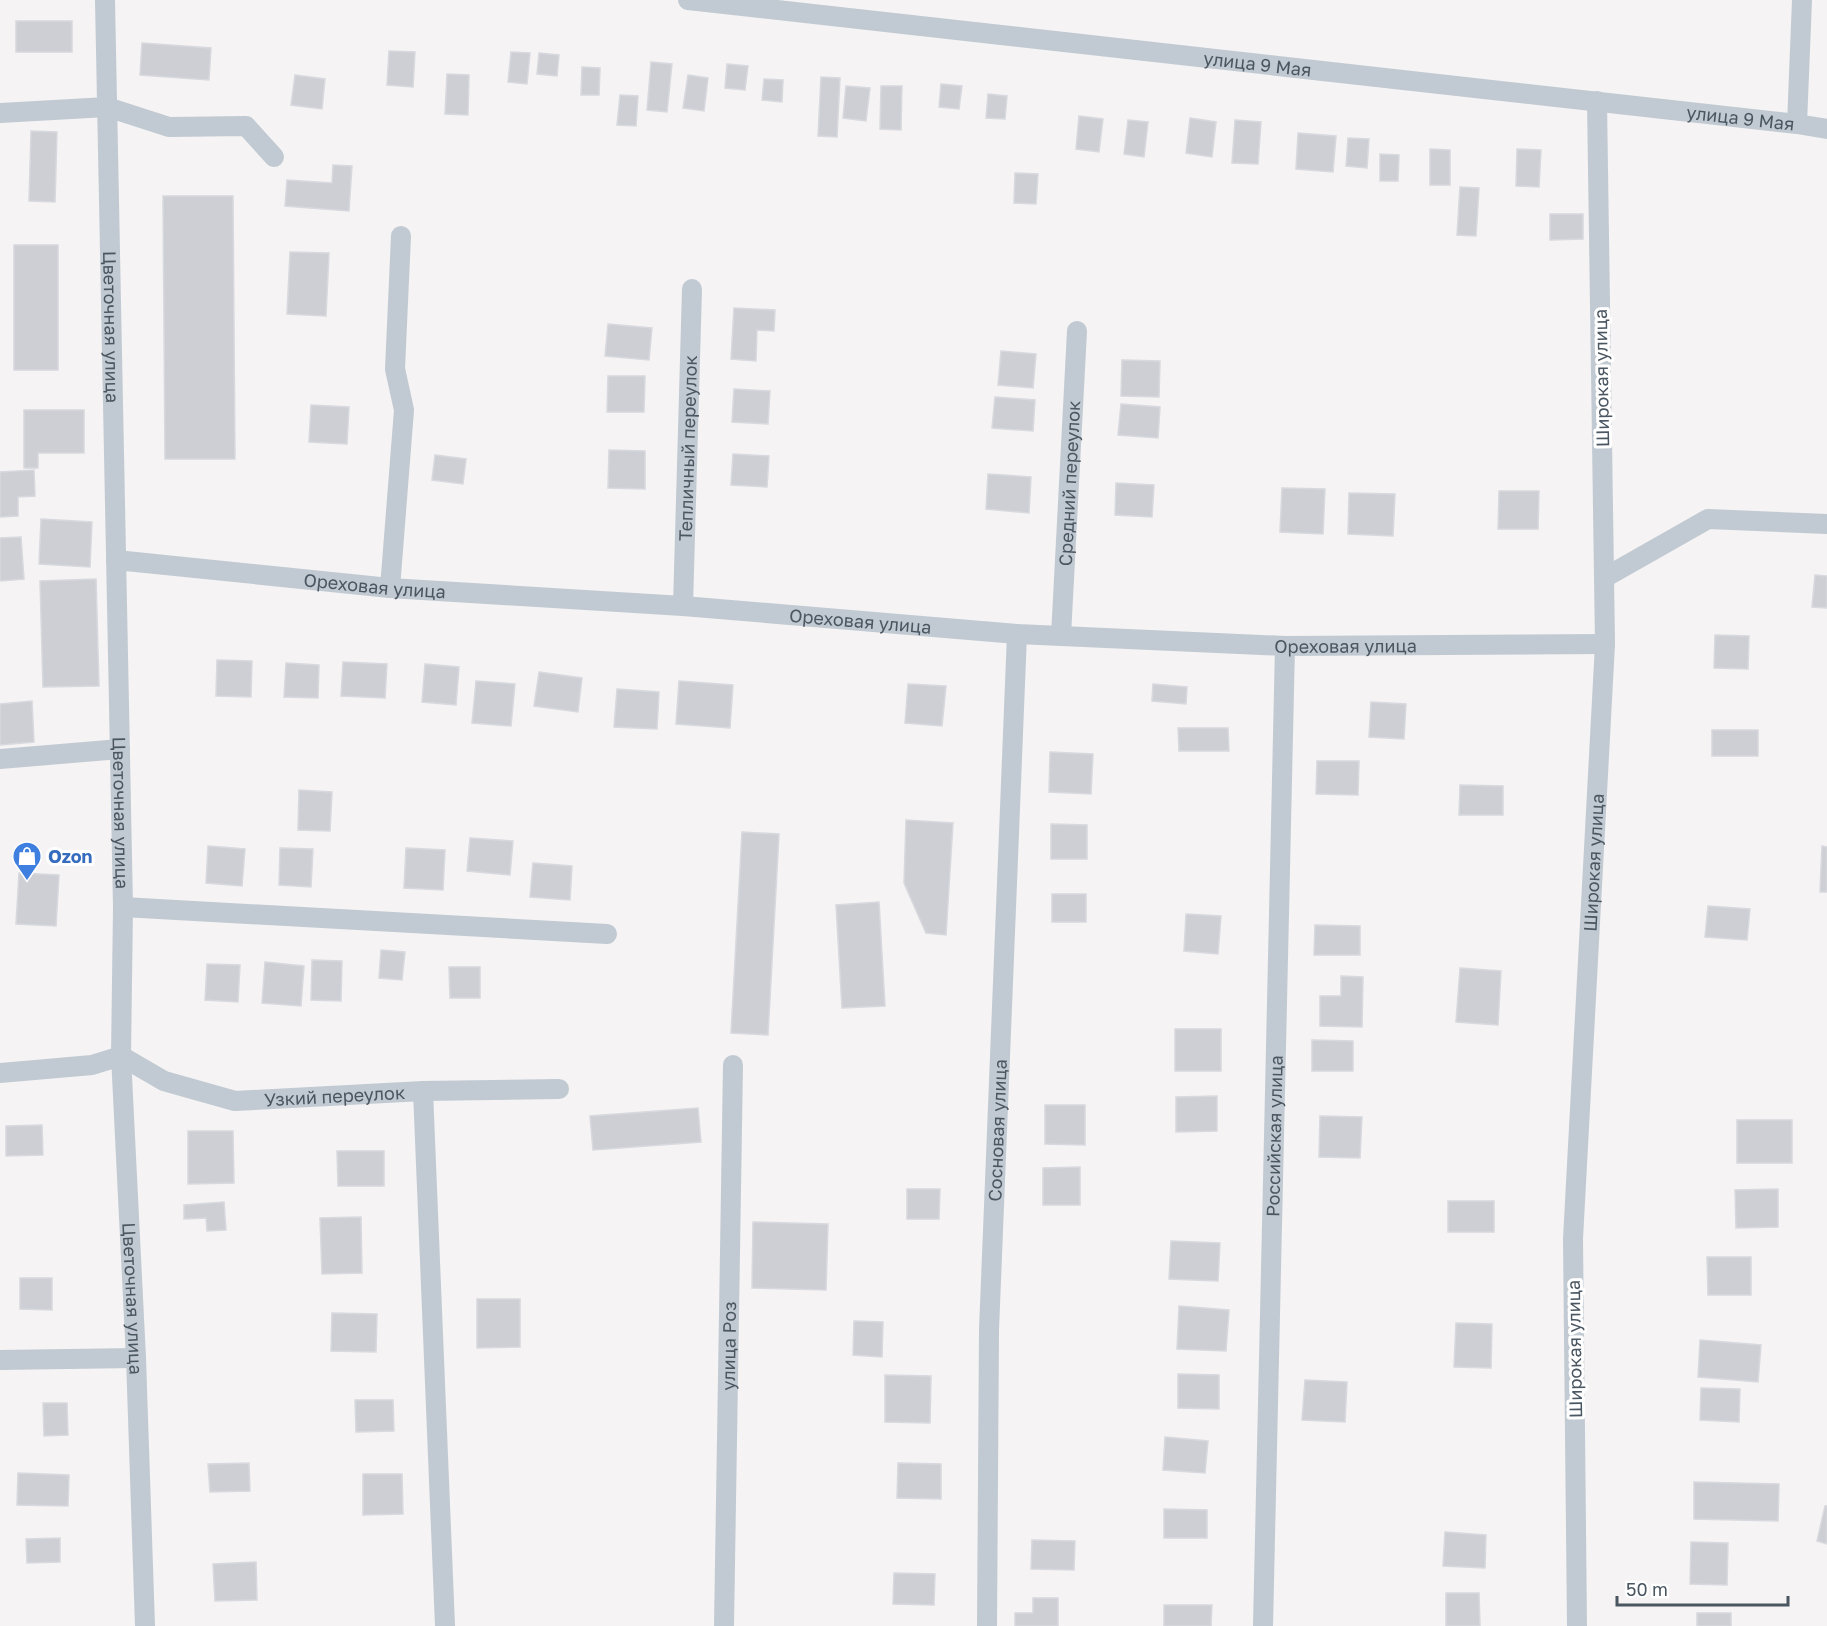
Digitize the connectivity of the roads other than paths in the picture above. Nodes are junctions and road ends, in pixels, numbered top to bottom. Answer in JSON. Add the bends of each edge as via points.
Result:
{"nodes":[{"id":1,"x":105,"y":0,"type":"edge"},
{"id":2,"x":688,"y":0,"type":"edge"},
{"id":3,"x":1802,"y":0,"type":"edge"},
{"id":4,"x":1597,"y":101,"type":"junction"},
{"id":5,"x":107,"y":107,"type":"junction"},
{"id":6,"x":0,"y":112,"type":"edge"},
{"id":7,"x":1797,"y":124,"type":"junction"},
{"id":8,"x":1827,"y":129,"type":"edge"},
{"id":9,"x":274,"y":158,"type":"dead end"},
{"id":10,"x":401,"y":236,"type":"dead end"},
{"id":11,"x":692,"y":289,"type":"dead end"},
{"id":12,"x":1077,"y":332,"type":"dead end"},
{"id":13,"x":1827,"y":524,"type":"edge"},
{"id":14,"x":116,"y":560,"type":"junction"},
{"id":15,"x":1604,"y":578,"type":"junction"},
{"id":16,"x":390,"y":588,"type":"junction"},
{"id":17,"x":682,"y":606,"type":"junction"},
{"id":18,"x":1017,"y":634,"type":"junction"},
{"id":19,"x":1061,"y":636,"type":"junction"},
{"id":20,"x":1605,"y":644,"type":"junction"},
{"id":21,"x":1285,"y":646,"type":"junction"},
{"id":22,"x":120,"y":749,"type":"junction"},
{"id":23,"x":0,"y":759,"type":"edge"},
{"id":24,"x":123,"y":907,"type":"junction"},
{"id":25,"x":608,"y":934,"type":"dead end"},
{"id":26,"x":121,"y":1056,"type":"junction"},
{"id":27,"x":733,"y":1065,"type":"dead end"},
{"id":28,"x":0,"y":1072,"type":"edge"},
{"id":29,"x":559,"y":1089,"type":"dead end"},
{"id":30,"x":423,"y":1090,"type":"junction"},
{"id":31,"x":136,"y":1358,"type":"junction"},
{"id":32,"x":0,"y":1360,"type":"edge"},
{"id":33,"x":145,"y":1626,"type":"edge"},
{"id":34,"x":445,"y":1626,"type":"edge"},
{"id":35,"x":724,"y":1626,"type":"edge"},
{"id":36,"x":987,"y":1626,"type":"edge"},
{"id":37,"x":1263,"y":1626,"type":"edge"},
{"id":38,"x":1577,"y":1626,"type":"edge"}],
"edges":[{"from":1,"to":5,"type":"street","name":"Цветочная улица"},
{"from":2,"to":4,"type":"street","name":"улица 9 Мая"},
{"from":3,"to":7,"type":"street"},
{"from":4,"to":7,"type":"street","name":"улица 9 Мая"},
{"from":4,"to":15,"type":"street","name":"Широкая улица"},
{"from":5,"to":6,"type":"street"},
{"from":5,"to":9,"type":"street","via":[[169,127],[246,126]]},
{"from":5,"to":14,"type":"street","name":"Цветочная улица"},
{"from":7,"to":8,"type":"street","name":"улица 9 Мая"},
{"from":10,"to":16,"type":"street","via":[[395,369],[404,410]]},
{"from":11,"to":17,"type":"street","name":"Тепличный переулок"},
{"from":12,"to":19,"type":"street","name":"Средний переулок"},
{"from":13,"to":15,"type":"street","via":[[1708,519]]},
{"from":14,"to":16,"type":"street","name":"Ореховая улица"},
{"from":14,"to":22,"type":"street","name":"Цветочная улица"},
{"from":15,"to":20,"type":"street","name":"Широкая улица"},
{"from":16,"to":17,"type":"street","name":"Ореховая улица"},
{"from":17,"to":18,"type":"street","name":"Ореховая улица"},
{"from":18,"to":19,"type":"street","name":"Ореховая улица"},
{"from":18,"to":36,"type":"street","name":"Сосновая улица","via":[[989,1330]]},
{"from":19,"to":21,"type":"street","name":"Ореховая улица"},
{"from":20,"to":21,"type":"street","name":"Ореховая улица"},
{"from":20,"to":38,"type":"street","name":"Широкая улица","via":[[1573,1239]]},
{"from":21,"to":37,"type":"street","name":"Российская улица"},
{"from":22,"to":23,"type":"street"},
{"from":22,"to":24,"type":"street","name":"Цветочная улица"},
{"from":24,"to":25,"type":"street"},
{"from":24,"to":26,"type":"street","name":"Цветочная улица"},
{"from":26,"to":28,"type":"street","via":[[92,1065]]},
{"from":26,"to":30,"type":"street","name":"Узкий переулок","via":[[164,1081],[235,1101]]},
{"from":26,"to":31,"type":"street","name":"Цветочная улица"},
{"from":27,"to":35,"type":"street","name":"улица Роз"},
{"from":29,"to":30,"type":"street","name":"Узкий переулок"},
{"from":30,"to":34,"type":"street"},
{"from":31,"to":32,"type":"street"},
{"from":31,"to":33,"type":"street","name":"Цветочная улица"}]}
